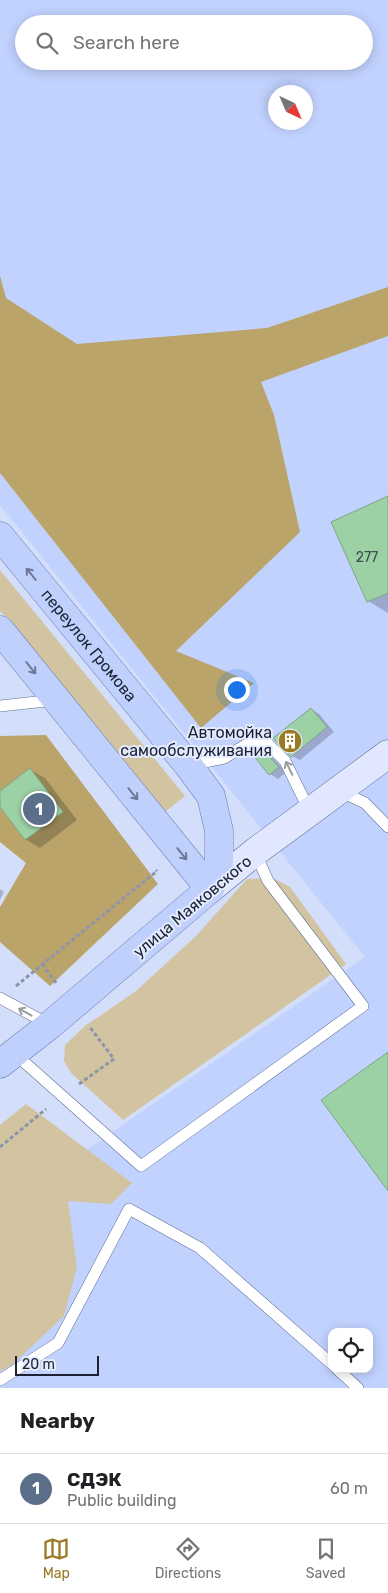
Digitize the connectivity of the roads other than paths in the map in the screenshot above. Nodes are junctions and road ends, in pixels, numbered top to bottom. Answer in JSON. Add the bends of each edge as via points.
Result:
{"nodes":[{"id":1,"x":0,"y":536,"type":"edge"},
{"id":2,"x":0,"y":630,"type":"edge"},
{"id":3,"x":57,"y":700,"type":"junction"},
{"id":4,"x":0,"y":706,"type":"edge"},
{"id":5,"x":388,"y":754,"type":"edge"},
{"id":6,"x":188,"y":765,"type":"junction"},
{"id":7,"x":340,"y":790,"type":"junction"},
{"id":8,"x":310,"y":812,"type":"junction"},
{"id":9,"x":388,"y":827,"type":"edge"},
{"id":10,"x":255,"y":852,"type":"junction"},
{"id":11,"x":210,"y":889,"type":"junction"},
{"id":12,"x":0,"y":998,"type":"edge"},
{"id":13,"x":50,"y":1025,"type":"junction"},
{"id":14,"x":7,"y":1059,"type":"edge"},
{"id":15,"x":328,"y":1360,"type":"edge"},
{"id":16,"x":341,"y":1373,"type":"edge"},
{"id":17,"x":0,"y":1380,"type":"edge"},
{"id":18,"x":358,"y":1388,"type":"edge"}],
"edges":[{"from":6,"to":1,"type":"main road","name":"переулок Громова","one_way":true},
{"from":2,"to":3,"type":"main road","one_way":true},
{"from":3,"to":4,"type":"lane"},
{"from":3,"to":11,"type":"main road","one_way":true},
{"from":5,"to":7,"type":"street","name":"улица Маяковского"},
{"from":8,"to":6,"type":"lane","one_way":true,"via":[[286,761],[265,741],[249,743],[224,758]]},
{"from":6,"to":11,"type":"main road","name":"переулок Громова","via":[[211,796],[219,831],[219,862]]},
{"from":7,"to":8,"type":"street","name":"улица Маяковского"},
{"from":7,"to":9,"type":"lane","via":[[365,803]]},
{"from":8,"to":10,"type":"street","name":"улица Маяковского"},
{"from":10,"to":11,"type":"street","name":"улица Маяковского"},
{"from":10,"to":14,"type":"lane","via":[[268,881],[363,1006],[141,1166],[62,1096]]},
{"from":11,"to":13,"type":"main road","name":"улица Маяковского"},
{"from":13,"to":12,"type":"lane","one_way":true},
{"from":13,"to":14,"type":"main road","name":"улица Маяковского"},
{"from":15,"to":17,"type":"lane","via":[[200,1248],[129,1208],[58,1343]]},
{"from":16,"to":18,"type":"lane"}]}
